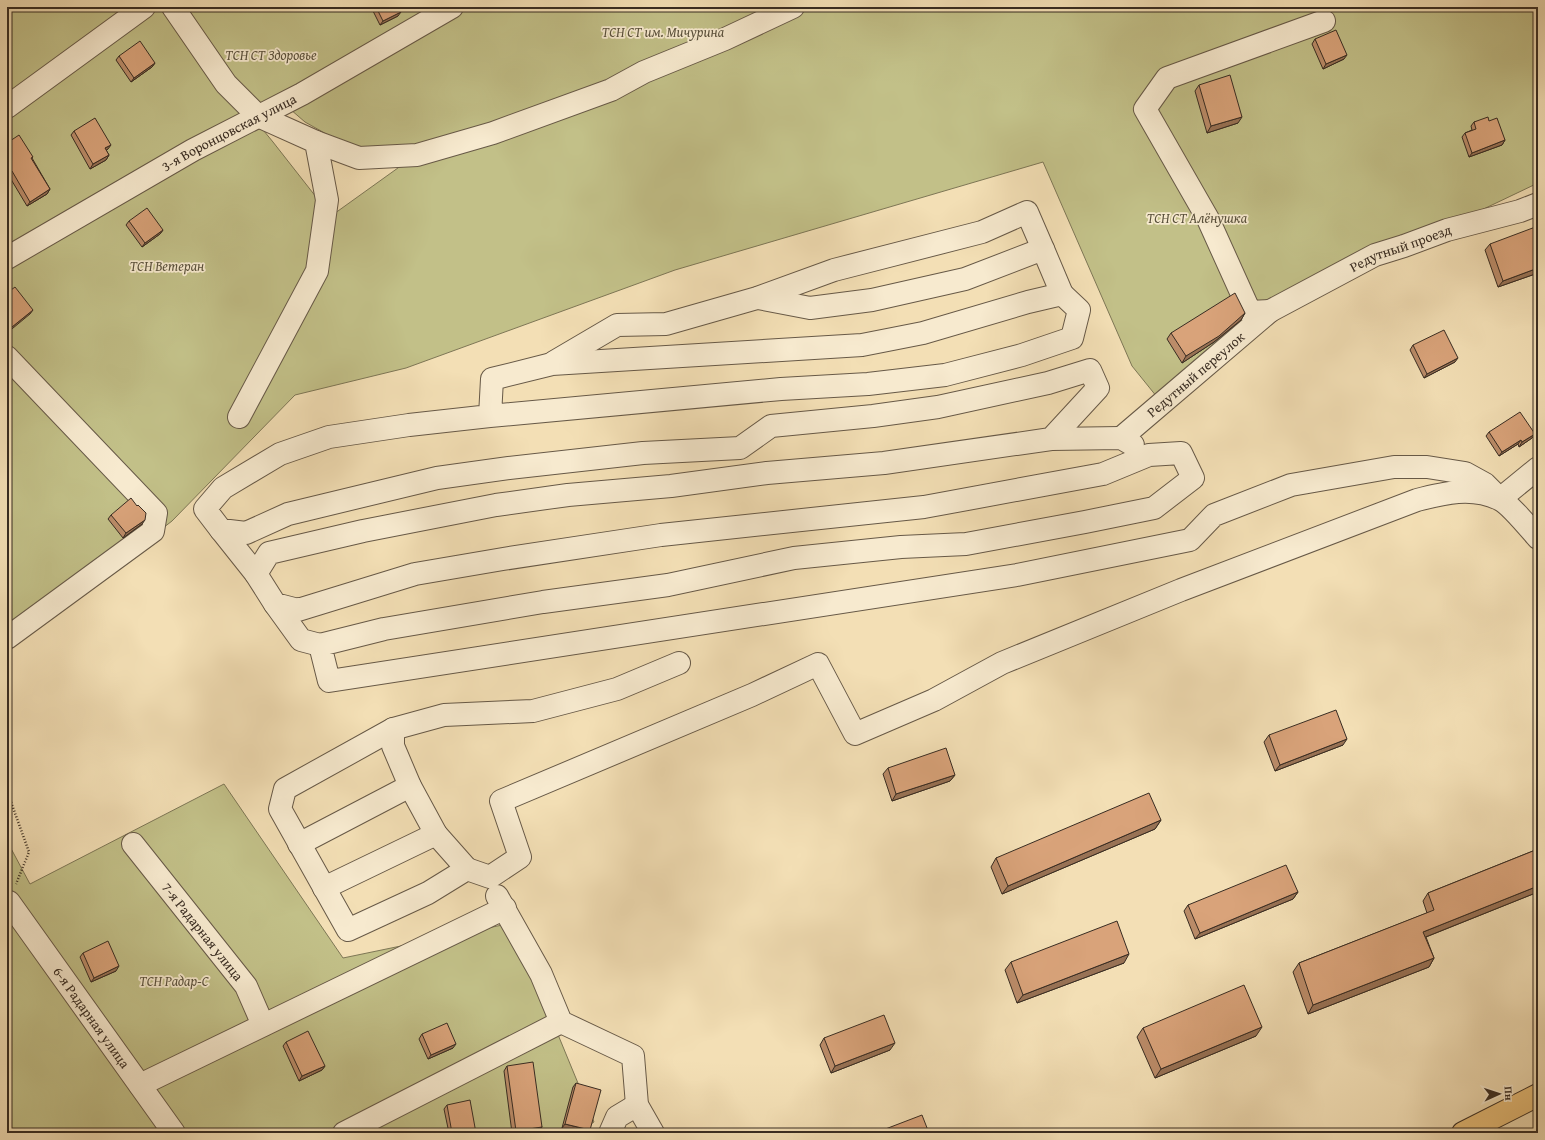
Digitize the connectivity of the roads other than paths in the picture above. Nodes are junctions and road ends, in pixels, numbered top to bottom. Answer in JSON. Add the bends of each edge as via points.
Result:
{"nodes":[{"id":1,"x":144,"y":7,"type":"edge"},
{"id":2,"x":173,"y":7,"type":"edge"},
{"id":3,"x":452,"y":7,"type":"edge"},
{"id":4,"x":793,"y":7,"type":"edge"},
{"id":5,"x":1324,"y":21,"type":"dead end"},
{"id":6,"x":7,"y":107,"type":"edge"},
{"id":7,"x":258,"y":116,"type":"junction"},
{"id":8,"x":316,"y":142,"type":"junction"},
{"id":9,"x":1538,"y":204,"type":"edge"},
{"id":10,"x":1043,"y":249,"type":"junction"},
{"id":11,"x":7,"y":258,"type":"edge"},
{"id":12,"x":1062,"y":294,"type":"junction"},
{"id":13,"x":757,"y":298,"type":"junction"},
{"id":14,"x":1270,"y":311,"type":"junction"},
{"id":15,"x":7,"y":357,"type":"edge"},
{"id":16,"x":552,"y":364,"type":"junction"},
{"id":17,"x":490,"y":416,"type":"junction"},
{"id":18,"x":239,"y":417,"type":"dead end"},
{"id":19,"x":1122,"y":438,"type":"junction"},
{"id":20,"x":1051,"y":439,"type":"junction"},
{"id":21,"x":740,"y":448,"type":"junction"},
{"id":22,"x":1149,"y":455,"type":"junction"},
{"id":23,"x":1538,"y":468,"type":"edge"},
{"id":24,"x":767,"y":473,"type":"junction"},
{"id":25,"x":1500,"y":499,"type":"junction"},
{"id":26,"x":221,"y":530,"type":"junction"},
{"id":27,"x":1538,"y":538,"type":"edge"},
{"id":28,"x":256,"y":574,"type":"junction"},
{"id":29,"x":275,"y":604,"type":"junction"},
{"id":30,"x":7,"y":638,"type":"edge"},
{"id":31,"x":320,"y":645,"type":"junction"},
{"id":32,"x":678,"y":663,"type":"dead end"},
{"id":33,"x":393,"y":738,"type":"junction"},
{"id":34,"x":410,"y":786,"type":"junction"},
{"id":35,"x":436,"y":834,"type":"junction"},
{"id":36,"x":133,"y":844,"type":"dead end"},
{"id":37,"x":300,"y":844,"type":"junction"},
{"id":38,"x":467,"y":869,"type":"junction"},
{"id":39,"x":324,"y":888,"type":"junction"},
{"id":40,"x":9,"y":902,"type":"road end"},
{"id":41,"x":561,"y":1022,"type":"junction"},
{"id":42,"x":263,"y":1025,"type":"junction"},
{"id":43,"x":140,"y":1085,"type":"junction"},
{"id":44,"x":1538,"y":1095,"type":"edge"},
{"id":45,"x":637,"y":1105,"type":"junction"},
{"id":46,"x":174,"y":1133,"type":"edge"},
{"id":47,"x":344,"y":1133,"type":"edge"},
{"id":48,"x":610,"y":1133,"type":"edge"},
{"id":49,"x":653,"y":1133,"type":"edge"},
{"id":50,"x":1464,"y":1133,"type":"edge"}],
"edges":[{"from":1,"to":6,"type":"street"},
{"from":2,"to":7,"type":"street","via":[[226,84]]},
{"from":3,"to":7,"type":"street","name":"3-я Воронцовская улица","via":[[302,94]]},
{"from":4,"to":8,"type":"street","via":[[725,40],[644,72],[611,90],[492,133],[417,155],[359,158]]},
{"from":5,"to":14,"type":"street","via":[[1167,78],[1145,109],[1208,219],[1250,312]]},
{"from":7,"to":8,"type":"street"},
{"from":7,"to":11,"type":"street","name":"3-я Воронцовская улица"},
{"from":8,"to":18,"type":"street","via":[[326,200],[317,271]]},
{"from":9,"to":14,"type":"street","name":"Редутный проезд","via":[[1447,230],[1375,255]]},
{"from":10,"to":12,"type":"street"},
{"from":10,"to":13,"type":"street","via":[[965,279],[872,300],[810,308]]},
{"from":10,"to":13,"type":"street","via":[[1027,212],[982,232],[834,270]]},
{"from":12,"to":16,"type":"street","via":[[923,333],[862,345]]},
{"from":12,"to":17,"type":"street","via":[[1079,310],[1072,338],[1022,355],[945,375],[868,384],[781,389]]},
{"from":13,"to":16,"type":"street","via":[[666,324],[617,325]]},
{"from":14,"to":19,"type":"street","name":"Редутный переулок"},
{"from":15,"to":30,"type":"street","via":[[156,513],[153,531]]},
{"from":16,"to":17,"type":"street","via":[[492,379]]},
{"from":17,"to":26,"type":"street","via":[[409,424],[329,437],[280,454],[223,488],[205,509]]},
{"from":19,"to":20,"type":"street"},
{"from":19,"to":22,"type":"street"},
{"from":20,"to":21,"type":"street","via":[[1098,388],[1090,370],[1048,383],[938,407],[770,426]]},
{"from":20,"to":24,"type":"street","via":[[884,463]]},
{"from":21,"to":24,"type":"street"},
{"from":21,"to":26,"type":"street","via":[[643,453],[437,478],[288,514],[246,533]]},
{"from":22,"to":29,"type":"street","via":[[1103,474],[924,507],[661,535],[415,574],[298,610]]},
{"from":22,"to":31,"type":"street","via":[[1181,454],[1194,478],[1154,508],[966,544],[901,547],[794,558],[668,585],[543,602],[384,629]]},
{"from":23,"to":25,"type":"street"},
{"from":24,"to":28,"type":"street","via":[[671,486],[496,504],[270,553]]},
{"from":25,"to":27,"type":"street"},
{"from":25,"to":31,"type":"street","via":[[1485,484],[1466,473],[1427,467],[1394,467],[1291,485],[1214,515],[1190,540],[1017,575],[329,681]]},
{"from":25,"to":38,"type":"street","via":[[1474,491],[1450,492],[1416,500],[1181,590],[1008,661],[934,700],[855,734],[818,664],[752,695],[501,801],[520,857],[490,877]]},
{"from":26,"to":28,"type":"street"},
{"from":28,"to":29,"type":"street"},
{"from":29,"to":31,"type":"street","via":[[301,640]]},
{"from":32,"to":33,"type":"street","via":[[617,689],[533,711],[444,715]]},
{"from":33,"to":34,"type":"street"},
{"from":33,"to":37,"type":"street","via":[[365,746],[285,789],[280,809]]},
{"from":34,"to":35,"type":"street"},
{"from":34,"to":37,"type":"street"},
{"from":35,"to":38,"type":"street"},
{"from":35,"to":39,"type":"street"},
{"from":36,"to":42,"type":"street","name":"7-я Радарная улица","via":[[246,986]]},
{"from":37,"to":39,"type":"street"},
{"from":38,"to":39,"type":"street","via":[[428,893],[348,930]]},
{"from":40,"to":43,"type":"street","name":"6-я Радарная улица"},
{"from":41,"to":42,"type":"street","via":[[541,974],[501,902]]},
{"from":41,"to":45,"type":"street","via":[[633,1056]]},
{"from":41,"to":47,"type":"street"},
{"from":42,"to":43,"type":"street"},
{"from":43,"to":46,"type":"street","name":"6-я Радарная улица"},
{"from":44,"to":50,"type":"main road"},
{"from":45,"to":48,"type":"street","via":[[617,1117]]},
{"from":45,"to":49,"type":"street"}]}
